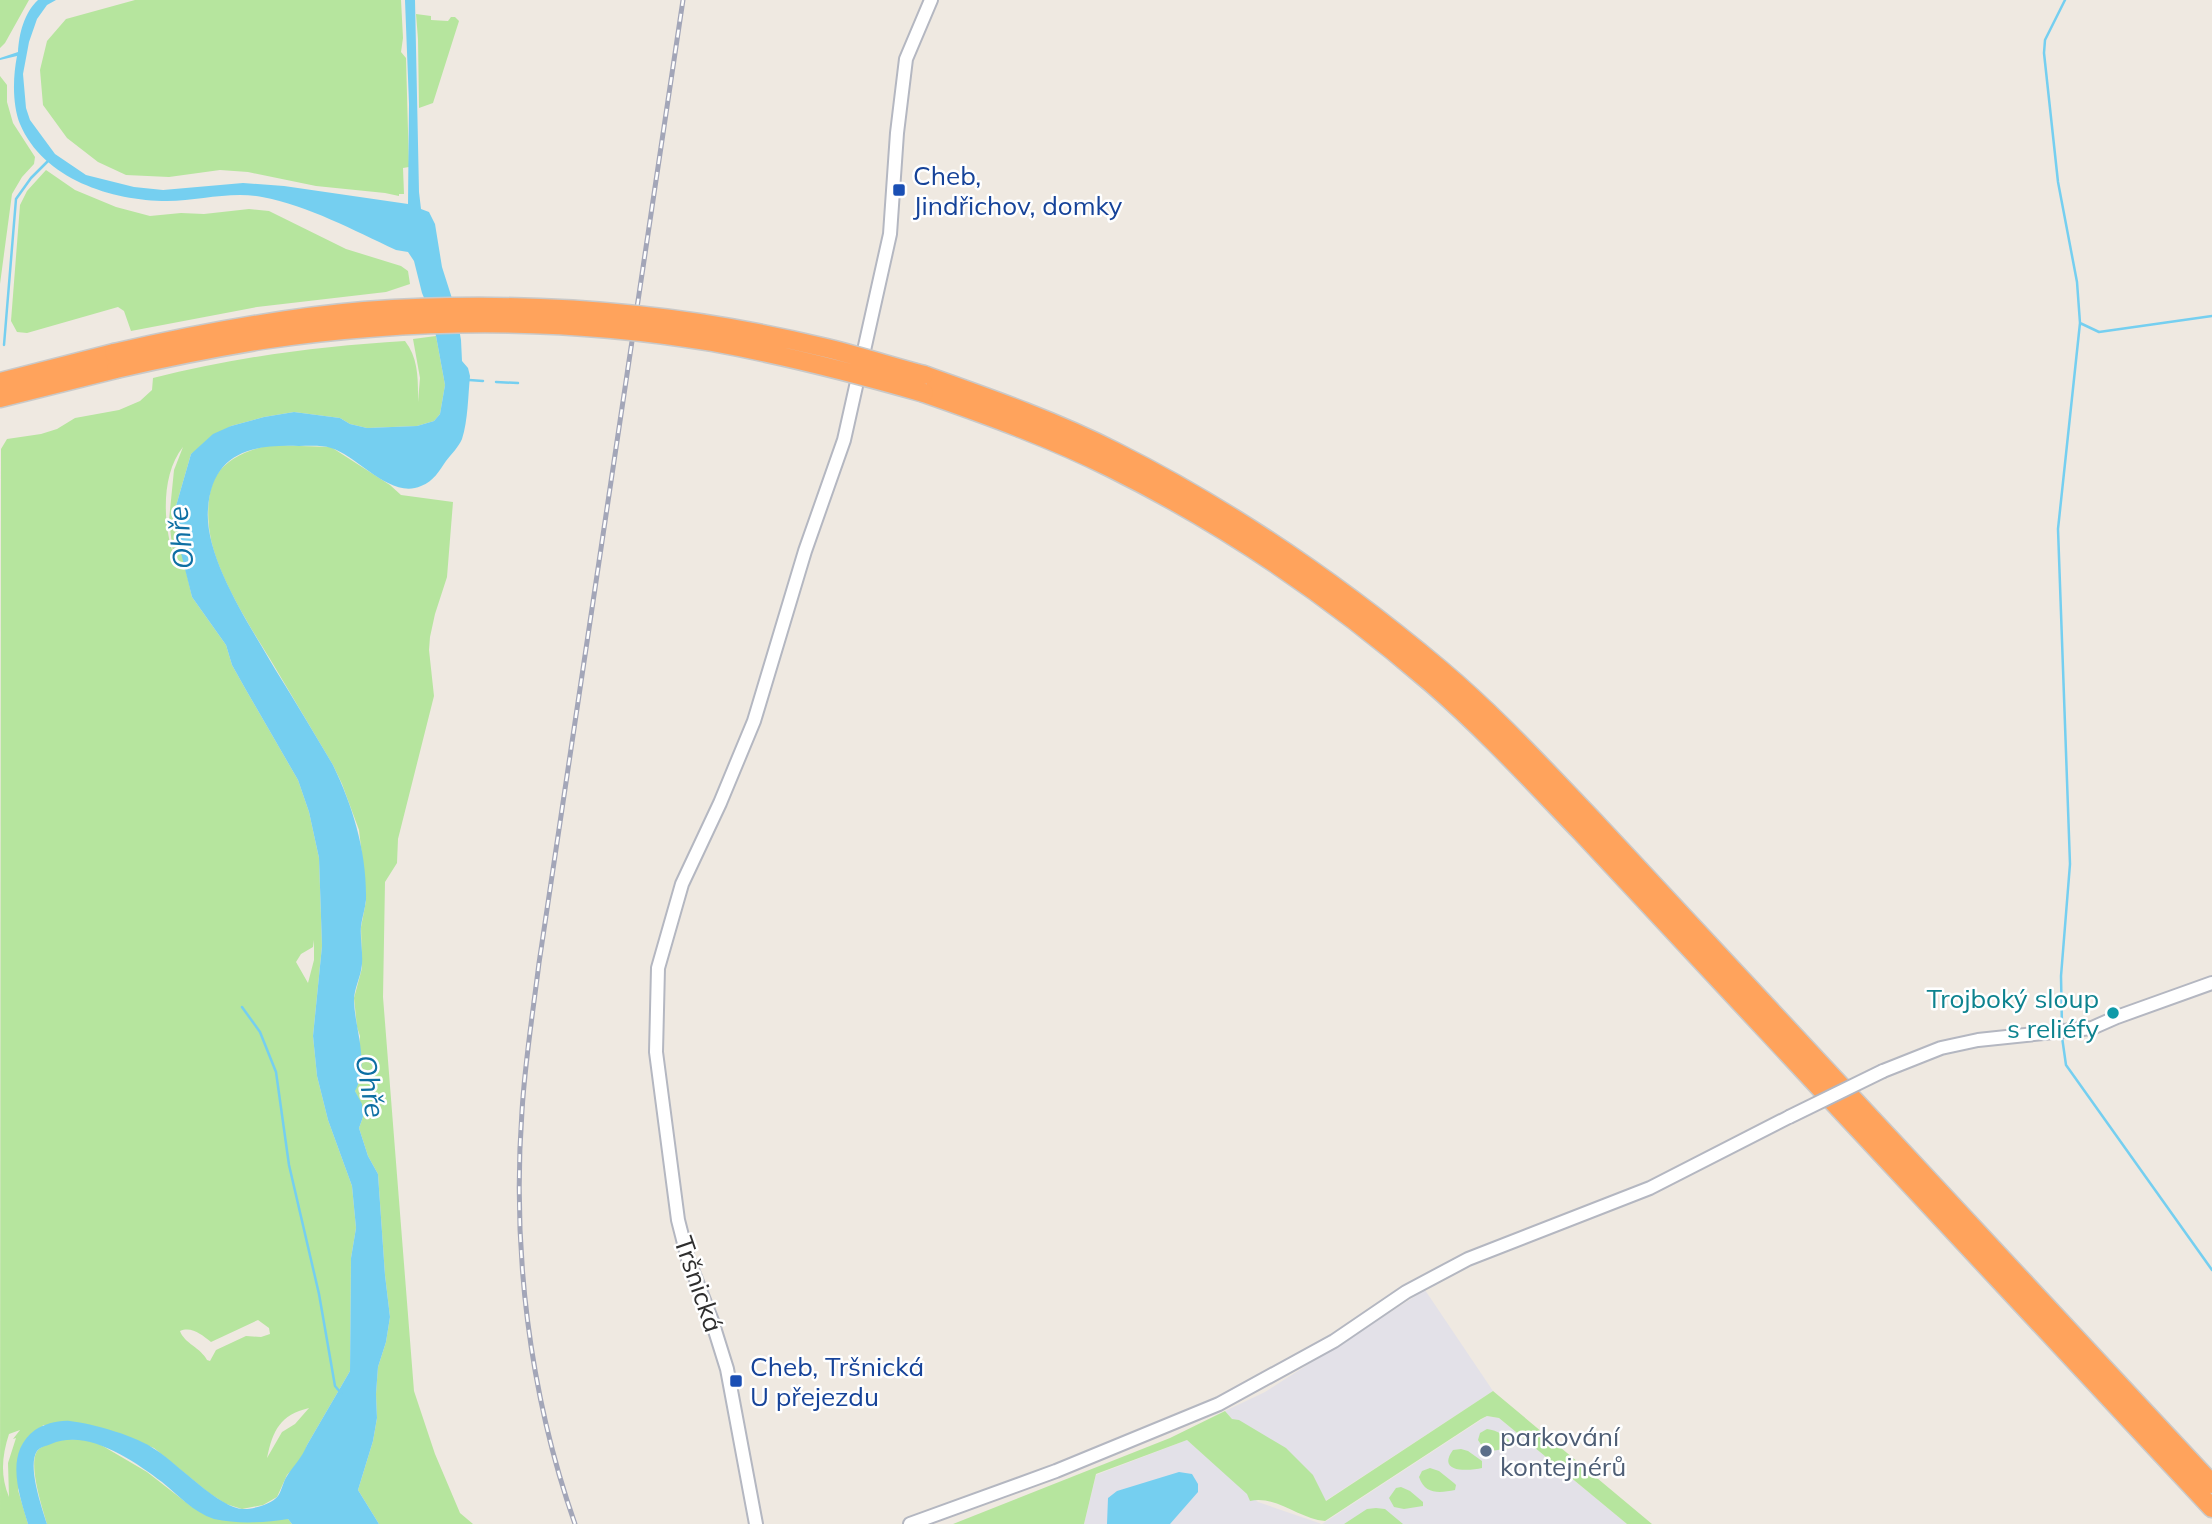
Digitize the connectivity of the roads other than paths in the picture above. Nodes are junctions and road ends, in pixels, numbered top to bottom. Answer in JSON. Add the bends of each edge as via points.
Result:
{"nodes":[{"id":1,"x":931,"y":0,"type":"edge"},
{"id":2,"x":115,"y":361,"type":"junction"},
{"id":3,"x":0,"y":382,"type":"edge"},
{"id":4,"x":924,"y":384,"type":"junction"},
{"id":5,"x":0,"y":398,"type":"edge"},
{"id":6,"x":2212,"y":983,"type":"edge"},
{"id":7,"x":2212,"y":1484,"type":"edge"},
{"id":8,"x":2212,"y":1508,"type":"edge"},
{"id":9,"x":915,"y":1522,"type":"edge"},
{"id":10,"x":756,"y":1524,"type":"edge"}],
"edges":[{"from":1,"to":10,"type":"street","name":"Tršnická","via":[[906,59],[890,234],[844,440],[754,721],[682,884],[657,968],[656,1042],[678,1220],[727,1369]]},
{"from":2,"to":3,"type":"highway"},
{"from":2,"to":4,"type":"highway","bridge":true,"via":[[208,332],[311,317],[414,308],[526,307],[714,326],[821,347]]},
{"from":2,"to":5,"type":"highway"},
{"from":4,"to":7,"type":"highway","via":[[1007,405],[1115,451],[1201,498],[1330,582],[1442,671],[1595,822]]},
{"from":4,"to":8,"type":"highway","via":[[1111,468],[1193,512],[1320,594],[1432,684],[1581,832]]},
{"from":6,"to":9,"type":"street","bridge":true,"via":[[2092,1028],[1941,1048],[1883,1071],[1650,1188],[1468,1259],[1219,1404]]}]}
